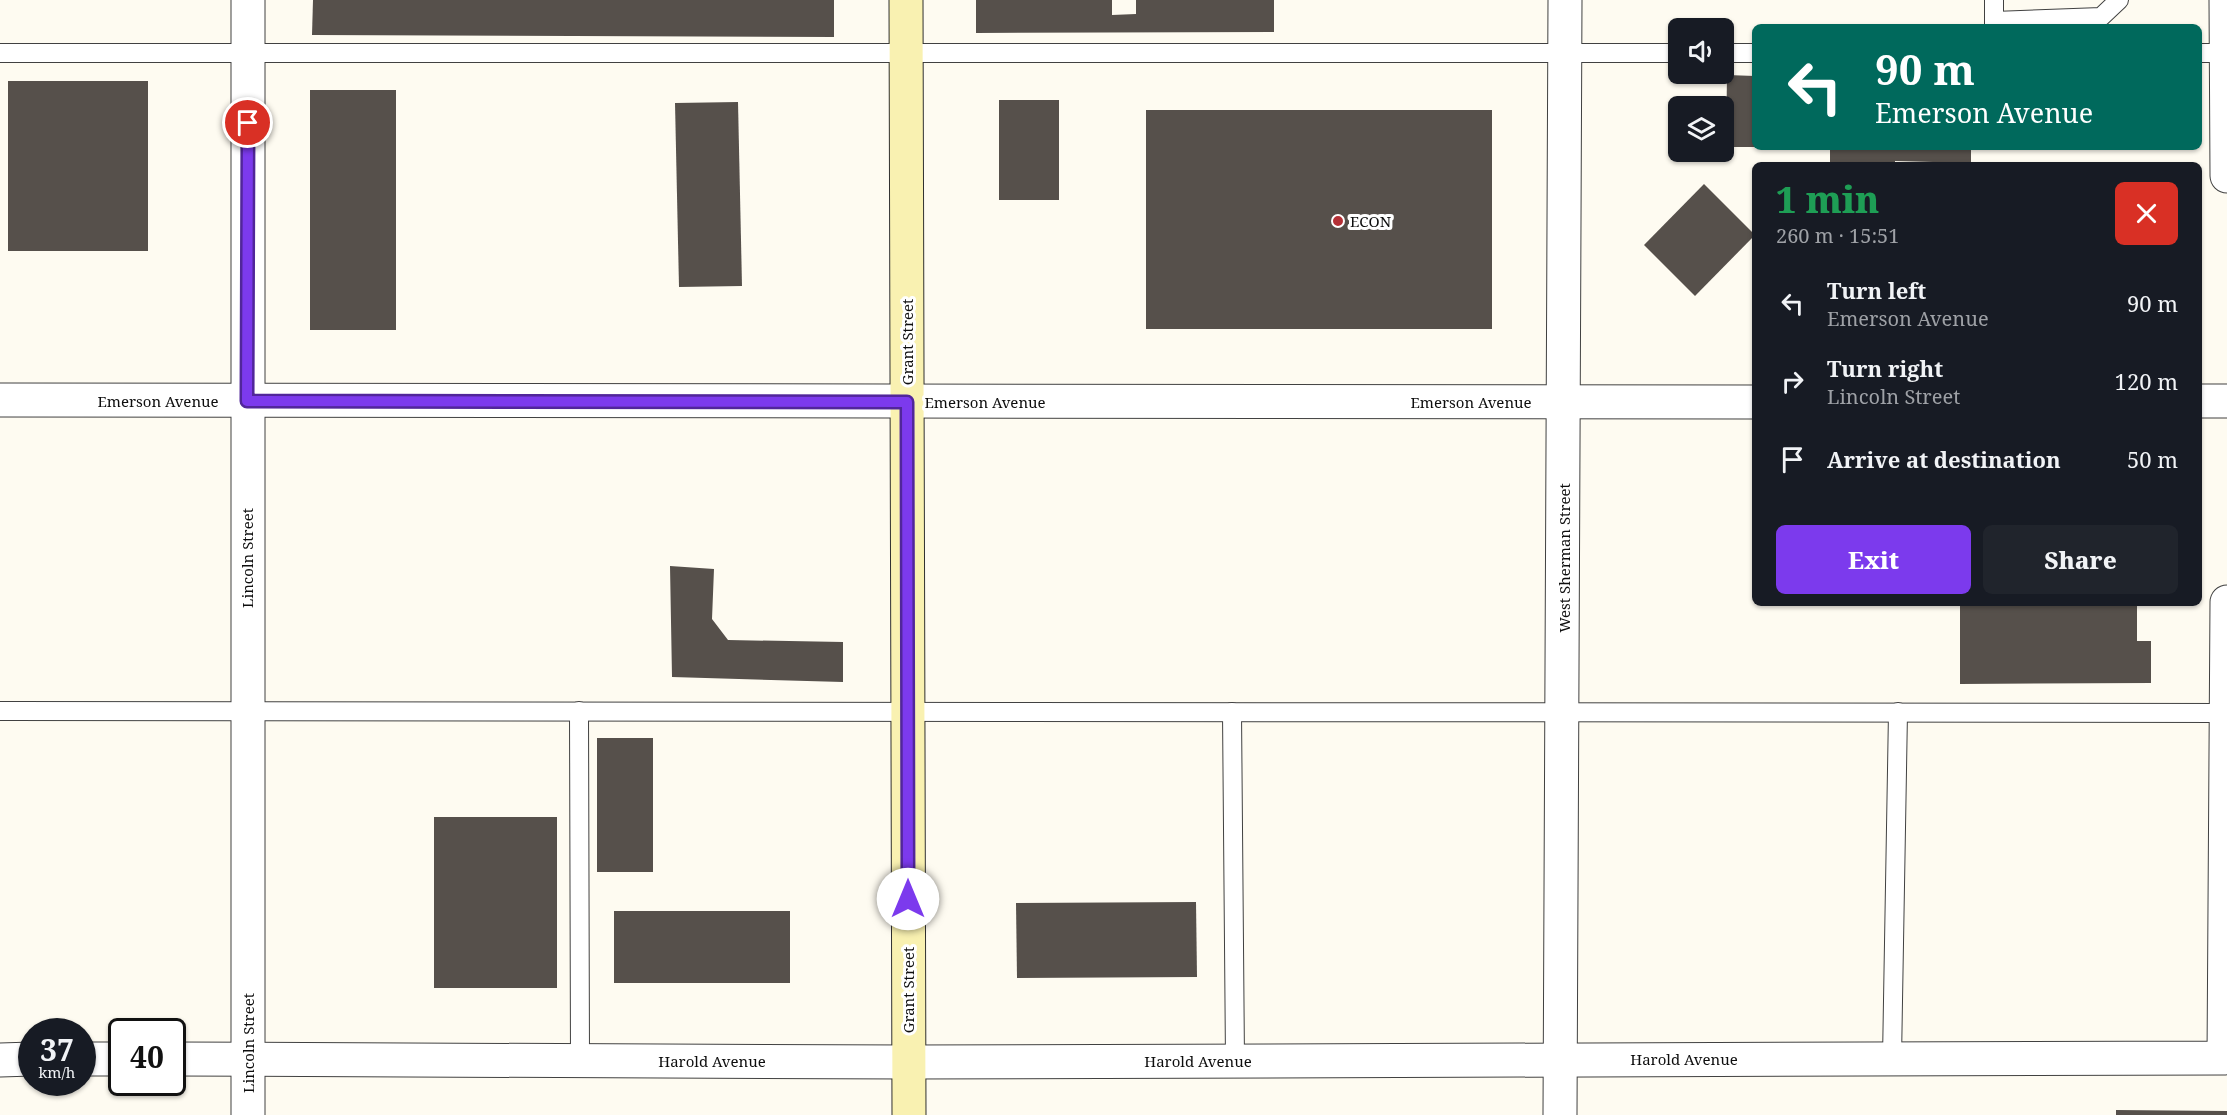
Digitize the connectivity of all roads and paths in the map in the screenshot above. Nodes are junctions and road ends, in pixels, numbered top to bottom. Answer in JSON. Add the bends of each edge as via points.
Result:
{"nodes":[{"id":1,"x":248,"y":0,"type":"edge"},
{"id":2,"x":906,"y":0,"type":"edge"},
{"id":3,"x":1565,"y":0,"type":"edge"},
{"id":4,"x":1994,"y":0,"type":"edge"},
{"id":5,"x":2119,"y":0,"type":"edge"},
{"id":6,"x":2226,"y":0,"type":"edge"},
{"id":7,"x":1994,"y":24,"type":"edge"},
{"id":8,"x":0,"y":53,"type":"edge"},
{"id":9,"x":248,"y":53,"type":"junction"},
{"id":10,"x":906,"y":53,"type":"junction"},
{"id":11,"x":1565,"y":53,"type":"junction"},
{"id":12,"x":1668,"y":53,"type":"edge"},
{"id":13,"x":1734,"y":53,"type":"edge"},
{"id":14,"x":1752,"y":53,"type":"edge"},
{"id":15,"x":2202,"y":53,"type":"edge"},
{"id":16,"x":2227,"y":53,"type":"edge"},
{"id":17,"x":2227,"y":176,"type":"edge"},
{"id":18,"x":0,"y":400,"type":"edge"},
{"id":19,"x":247,"y":401,"type":"junction"},
{"id":20,"x":2202,"y":401,"type":"edge"},
{"id":21,"x":2227,"y":401,"type":"edge"},
{"id":22,"x":907,"y":402,"type":"junction"},
{"id":23,"x":1565,"y":402,"type":"junction"},
{"id":24,"x":1752,"y":402,"type":"edge"},
{"id":25,"x":2227,"y":602,"type":"edge"},
{"id":26,"x":0,"y":711,"type":"edge"},
{"id":27,"x":247,"y":711,"type":"junction"},
{"id":28,"x":579,"y":711,"type":"junction"},
{"id":29,"x":908,"y":711,"type":"junction"},
{"id":30,"x":1232,"y":711,"type":"junction"},
{"id":31,"x":1562,"y":712,"type":"junction"},
{"id":32,"x":1898,"y":712,"type":"junction"},
{"id":33,"x":2226,"y":713,"type":"edge"},
{"id":34,"x":18,"y":1059,"type":"edge"},
{"id":35,"x":186,"y":1059,"type":"edge"},
{"id":36,"x":248,"y":1059,"type":"junction"},
{"id":37,"x":1892,"y":1059,"type":"junction"},
{"id":38,"x":0,"y":1060,"type":"edge"},
{"id":39,"x":580,"y":1060,"type":"junction"},
{"id":40,"x":1560,"y":1060,"type":"junction"},
{"id":41,"x":1235,"y":1061,"type":"junction"},
{"id":42,"x":908,"y":1062,"type":"junction"},
{"id":43,"x":248,"y":1115,"type":"edge"},
{"id":44,"x":909,"y":1115,"type":"edge"},
{"id":45,"x":1560,"y":1115,"type":"edge"}],
"edges":[{"from":1,"to":9,"type":"street","name":"Lincoln Street"},
{"from":2,"to":10,"type":"street","name":"Grant Street"},
{"from":3,"to":11,"type":"street","name":"West Sherman Street"},
{"from":4,"to":7,"type":"lane"},
{"from":5,"to":7,"type":"lane","via":[[2101,18]]},
{"from":6,"to":16,"type":"street"},
{"from":8,"to":9,"type":"lane"},
{"from":9,"to":10,"type":"lane"},
{"from":9,"to":19,"type":"street","name":"Lincoln Street"},
{"from":10,"to":11,"type":"lane"},
{"from":10,"to":22,"type":"street","name":"Grant Street"},
{"from":11,"to":12,"type":"lane"},
{"from":11,"to":23,"type":"street","name":"West Sherman Street"},
{"from":13,"to":14,"type":"lane"},
{"from":15,"to":16,"type":"lane"},
{"from":16,"to":17,"type":"street"},
{"from":18,"to":19,"type":"street","name":"Emerson Avenue"},
{"from":19,"to":22,"type":"street","name":"Emerson Avenue"},
{"from":19,"to":27,"type":"street","name":"Lincoln Street"},
{"from":20,"to":21,"type":"street"},
{"from":22,"to":23,"type":"street","name":"Emerson Avenue"},
{"from":22,"to":29,"type":"street","name":"Grant Street"},
{"from":23,"to":24,"type":"street","name":"Emerson Avenue"},
{"from":23,"to":31,"type":"street","name":"West Sherman Street"},
{"from":25,"to":33,"type":"street"},
{"from":26,"to":27,"type":"lane"},
{"from":27,"to":28,"type":"lane"},
{"from":27,"to":36,"type":"street","name":"Lincoln Street"},
{"from":28,"to":29,"type":"lane"},
{"from":28,"to":39,"type":"lane"},
{"from":29,"to":30,"type":"lane"},
{"from":29,"to":42,"type":"street","name":"Grant Street"},
{"from":30,"to":31,"type":"lane"},
{"from":30,"to":41,"type":"lane"},
{"from":31,"to":32,"type":"lane"},
{"from":31,"to":40,"type":"street","name":"West Sherman Street"},
{"from":32,"to":33,"type":"lane"},
{"from":32,"to":37,"type":"lane"},
{"from":33,"to":37,"type":"street","name":"Harold Avenue","via":[[2224,1058]]},
{"from":34,"to":38,"type":"street"},
{"from":35,"to":36,"type":"street","name":"Harold Avenue"},
{"from":36,"to":39,"type":"street","name":"Harold Avenue"},
{"from":36,"to":43,"type":"street","name":"Lincoln Street"},
{"from":37,"to":40,"type":"street","name":"Harold Avenue"},
{"from":39,"to":42,"type":"street","name":"Harold Avenue"},
{"from":40,"to":41,"type":"street","name":"Harold Avenue"},
{"from":40,"to":45,"type":"street","name":"West Sherman Street"},
{"from":41,"to":42,"type":"street","name":"Harold Avenue"},
{"from":42,"to":44,"type":"street","name":"Grant Street"}]}
